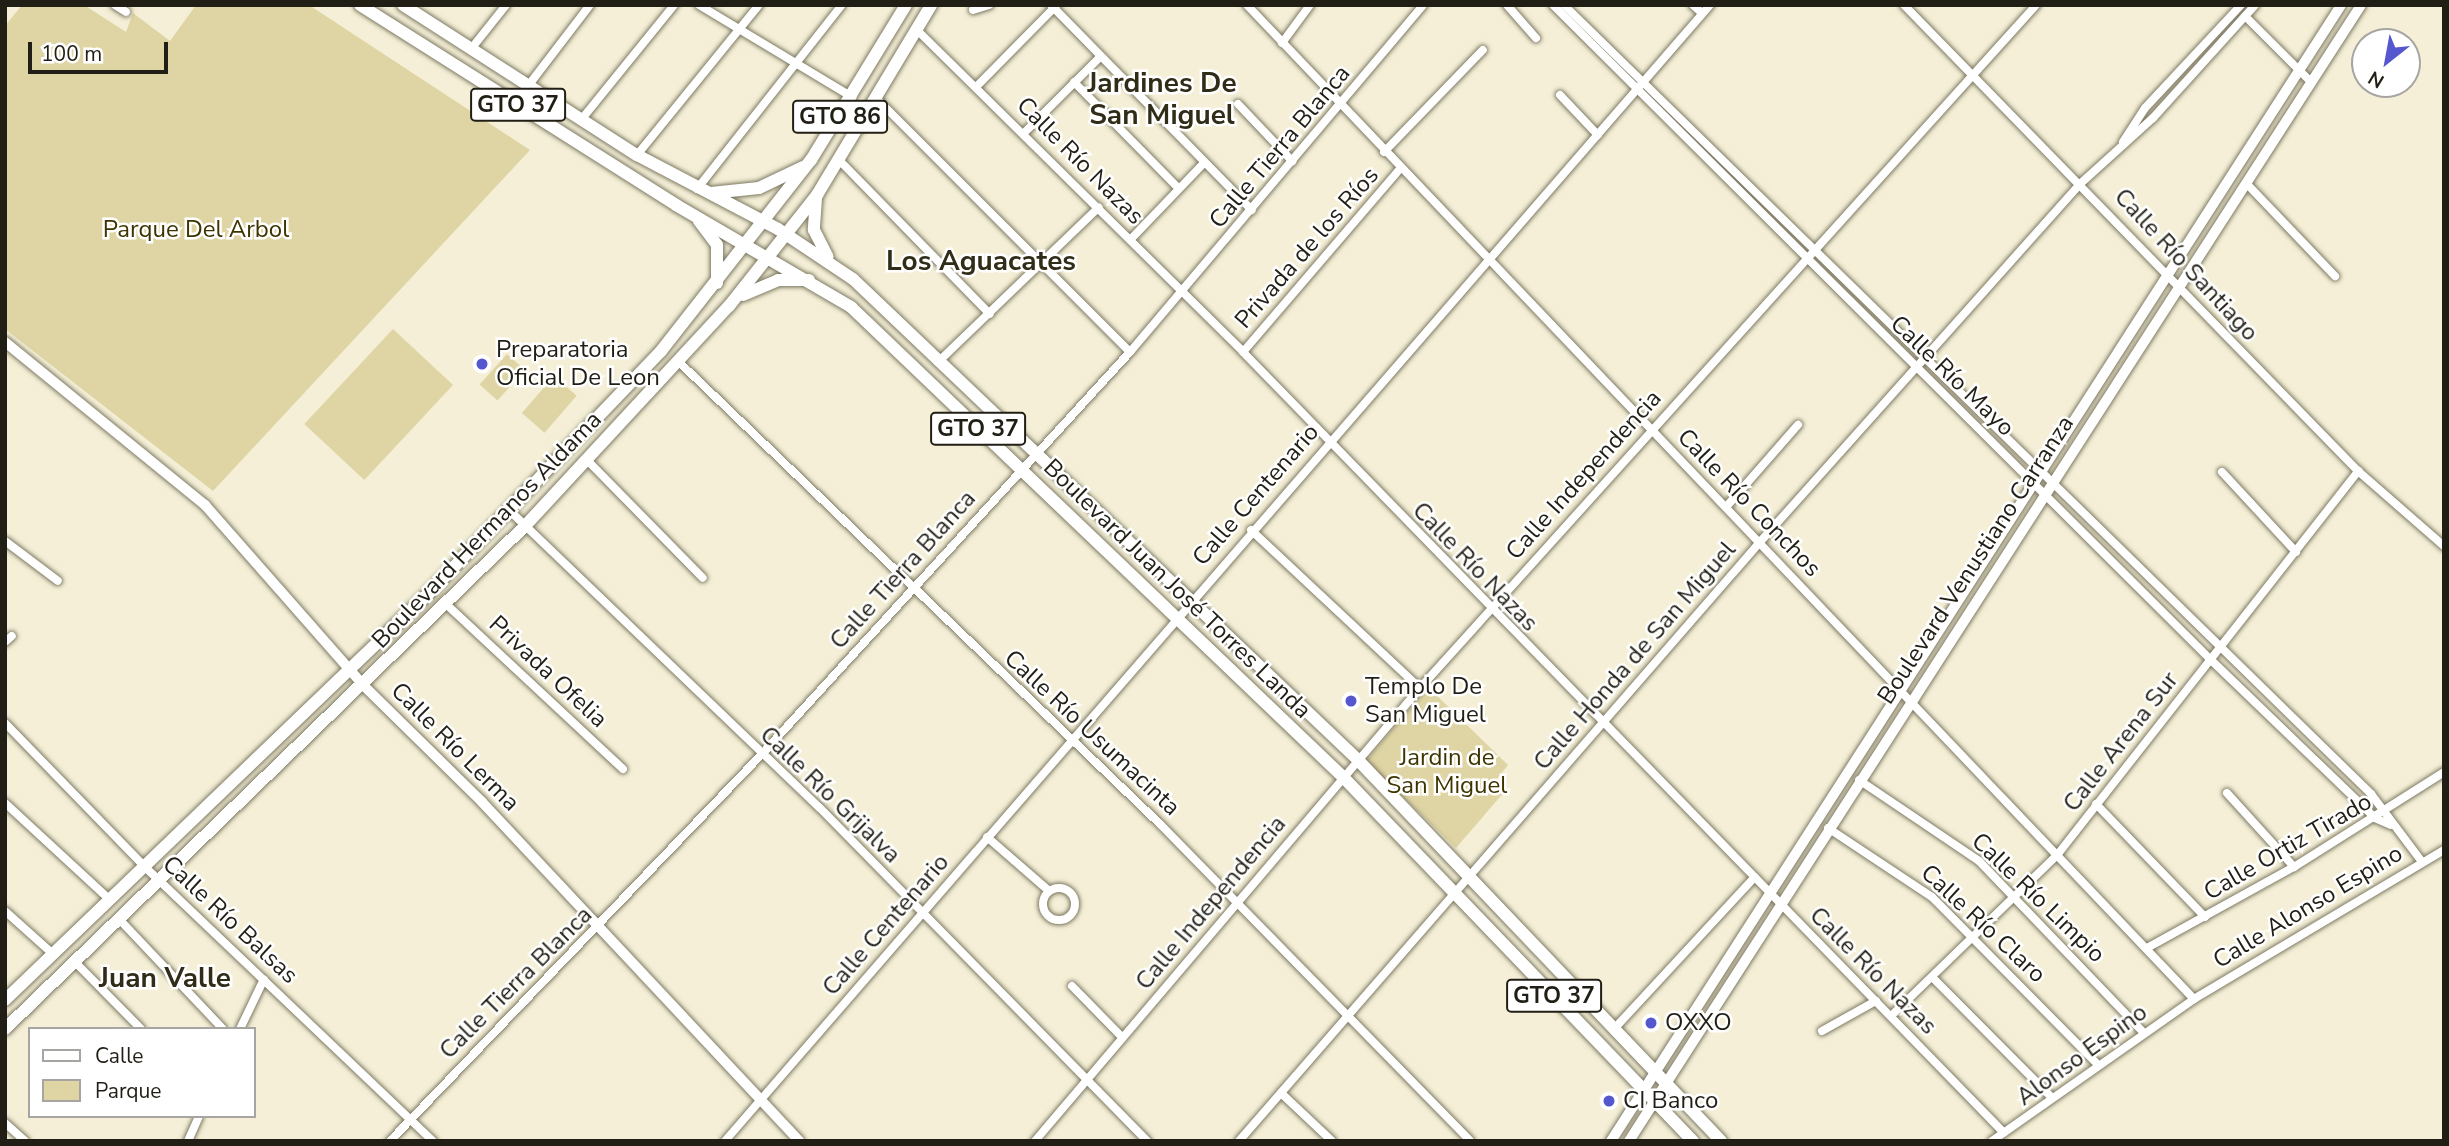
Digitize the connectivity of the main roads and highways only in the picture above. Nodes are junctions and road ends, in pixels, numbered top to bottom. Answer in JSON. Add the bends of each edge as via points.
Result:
{"nodes":[{"id":1,"x":360,"y":5,"type":"edge"},
{"id":2,"x":403,"y":5,"type":"edge"},
{"id":3,"x":906,"y":5,"type":"edge"},
{"id":4,"x":931,"y":5,"type":"edge"},
{"id":5,"x":2341,"y":5,"type":"edge"},
{"id":6,"x":2361,"y":5,"type":"edge"},
{"id":7,"x":418,"y":9,"type":"edge"},
{"id":8,"x":811,"y":160,"type":"junction"},
{"id":9,"x":701,"y":191,"type":"junction"},
{"id":10,"x":817,"y":195,"type":"junction"},
{"id":11,"x":685,"y":210,"type":"junction"},
{"id":12,"x":766,"y":223,"type":"junction"},
{"id":13,"x":787,"y":235,"type":"junction"},
{"id":14,"x":749,"y":245,"type":"junction"},
{"id":15,"x":770,"y":257,"type":"junction"},
{"id":16,"x":831,"y":261,"type":"junction"},
{"id":17,"x":812,"y":280,"type":"junction"},
{"id":18,"x":714,"y":290,"type":"junction"},
{"id":19,"x":729,"y":306,"type":"junction"},
{"id":20,"x":5,"y":1000,"type":"edge"},
{"id":21,"x":5,"y":1029,"type":"edge"},
{"id":22,"x":1656,"y":1073,"type":"junction"},
{"id":23,"x":1666,"y":1084,"type":"junction"},
{"id":24,"x":1645,"y":1091,"type":"junction"},
{"id":25,"x":1654,"y":1101,"type":"junction"},
{"id":26,"x":1611,"y":1141,"type":"edge"},
{"id":27,"x":1629,"y":1141,"type":"edge"},
{"id":28,"x":1693,"y":1141,"type":"edge"},
{"id":29,"x":1721,"y":1141,"type":"edge"}],
"edges":[{"from":1,"to":11,"type":"main road","name":"Boulevard Juan José Torres Landa","number":"GTO 37"},
{"from":2,"to":7,"type":"main road","name":"Boulevard Juan José Torres Landa","number":"GTO 37"},
{"from":3,"to":8,"type":"main road","name":"Boulevard Hermanos Aldama","number":"GTO 86"},
{"from":4,"to":10,"type":"main road","name":"Boulevard Hermanos Aldama","number":"GTO 86"},
{"from":5,"to":22,"type":"main road","name":"Boulevard Venustiano Carranza"},
{"from":6,"to":23,"type":"main road","name":"Boulevard Venustiano Carranza"},
{"from":7,"to":9,"type":"main road","name":"Boulevard Juan José Torres Landa","number":"GTO 37","via":[[528,86]]},
{"from":8,"to":9,"type":"main road","via":[[759,188]]},
{"from":8,"to":12,"type":"main road","name":"Boulevard Hermanos Aldama","number":"GTO 86"},
{"from":9,"to":12,"type":"main road","name":"Boulevard Juan José Torres Landa","number":"GTO 37"},
{"from":10,"to":13,"type":"main road","name":"Boulevard Hermanos Aldama","number":"GTO 86"},
{"from":10,"to":16,"type":"main road","via":[[814,230]]},
{"from":11,"to":14,"type":"main road","name":"Boulevard Juan José Torres Landa","number":"GTO 37"},
{"from":11,"to":18,"type":"main road","via":[[717,245],[721,268]]},
{"from":12,"to":13,"type":"main road","name":"Boulevard Juan José Torres Landa","number":"GTO 37"},
{"from":12,"to":14,"type":"main road","name":"Boulevard Hermanos Aldama","number":"GTO 86"},
{"from":13,"to":15,"type":"main road","name":"Boulevard Hermanos Aldama","number":"GTO 86"},
{"from":13,"to":16,"type":"main road","name":"Boulevard Juan José Torres Landa","number":"GTO 37"},
{"from":14,"to":15,"type":"main road","name":"Boulevard Juan José Torres Landa","number":"GTO 37"},
{"from":14,"to":18,"type":"main road","name":"Boulevard Hermanos Aldama"},
{"from":15,"to":17,"type":"main road","name":"Boulevard Juan José Torres Landa","number":"GTO 37"},
{"from":15,"to":19,"type":"main road","name":"Boulevard Hermanos Aldama"},
{"from":16,"to":22,"type":"main road","name":"Boulevard Juan José Torres Landa","number":"GTO 37","via":[[1357,759]]},
{"from":17,"to":19,"type":"main road","via":[[768,283]]},
{"from":17,"to":24,"type":"main road","name":"Boulevard Juan José Torres Landa","number":"GTO 37","via":[[851,307],[1344,778]]},
{"from":18,"to":20,"type":"main road","name":"Boulevard Hermanos Aldama","via":[[510,512]]},
{"from":19,"to":21,"type":"main road","name":"Boulevard Hermanos Aldama","via":[[525,526]]},
{"from":22,"to":23,"type":"main road","name":"Boulevard Juan José Torres Landa","number":"GTO 37"},
{"from":22,"to":24,"type":"main road","name":"Boulevard Venustiano Carranza"},
{"from":23,"to":25,"type":"main road","name":"Boulevard Venustiano Carranza"},
{"from":23,"to":29,"type":"main road","name":"Boulevard Juan José Torres Landa","number":"GTO 37"},
{"from":24,"to":25,"type":"main road","name":"Boulevard Juan José Torres Landa","number":"GTO 37"},
{"from":24,"to":26,"type":"main road","name":"Boulevard Venustiano Carranza"},
{"from":25,"to":27,"type":"main road","name":"Boulevard Venustiano Carranza"},
{"from":25,"to":28,"type":"main road","name":"Boulevard Juan José Torres Landa","number":"GTO 37"}]}
